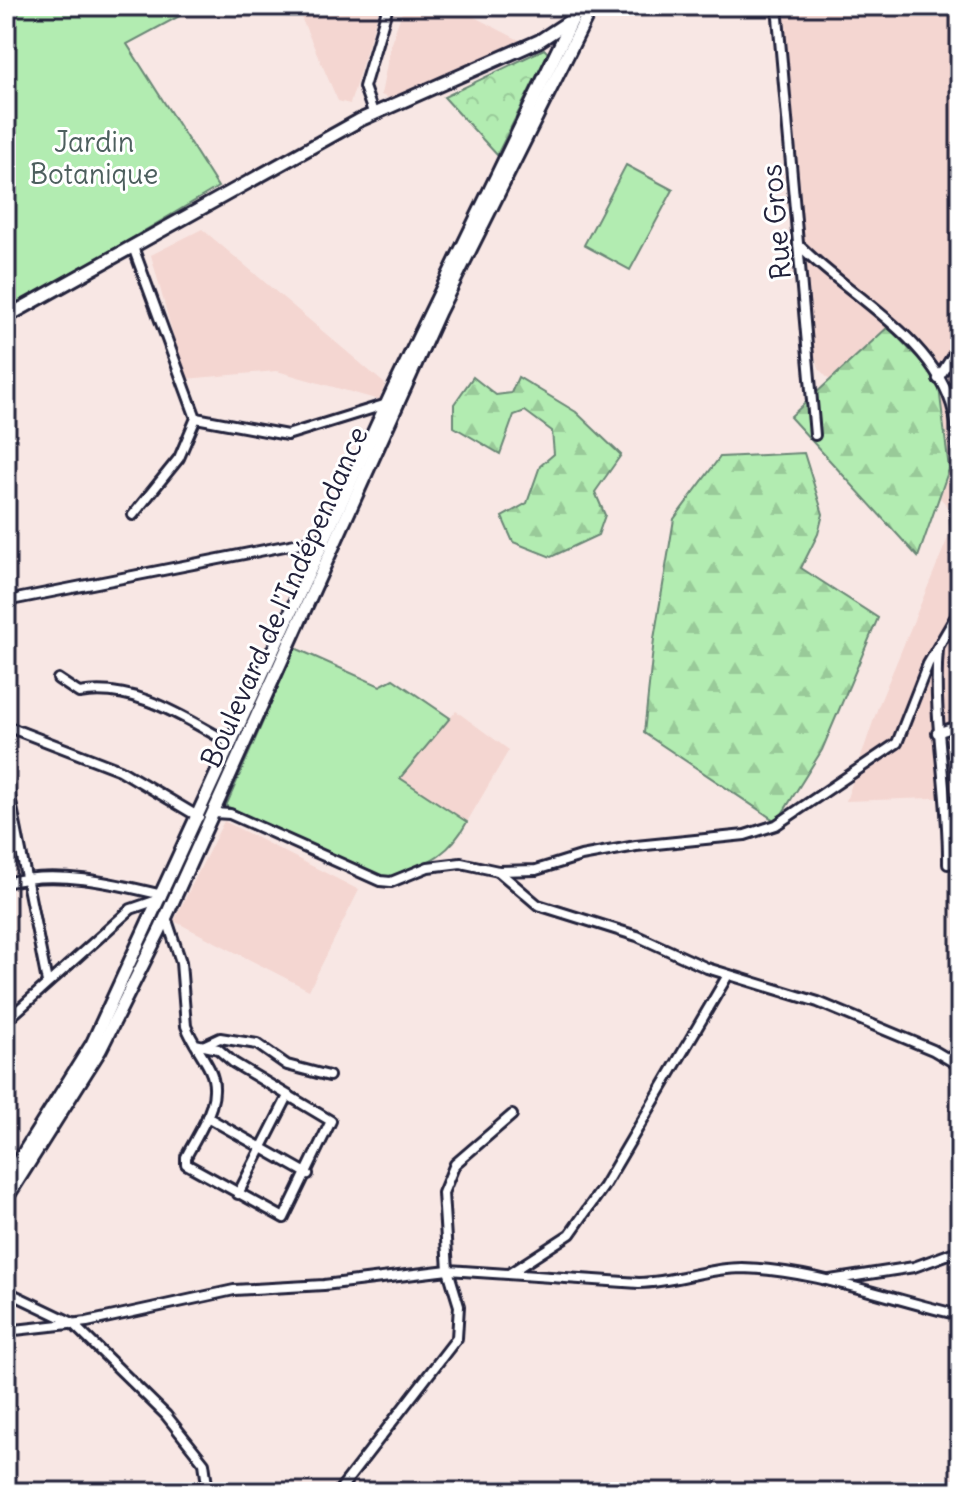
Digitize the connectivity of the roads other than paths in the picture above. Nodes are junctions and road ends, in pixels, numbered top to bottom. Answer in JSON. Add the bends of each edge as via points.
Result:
{"nodes":[{"id":1,"x":388,"y":6,"type":"edge"},
{"id":2,"x":579,"y":6,"type":"edge"},
{"id":3,"x":589,"y":6,"type":"edge"},
{"id":4,"x":777,"y":6,"type":"edge"},
{"id":5,"x":573,"y":19,"type":"junction"},
{"id":6,"x":374,"y":115,"type":"junction"},
{"id":7,"x":133,"y":247,"type":"junction"},
{"id":8,"x":801,"y":247,"type":"junction"},
{"id":9,"x":6,"y":317,"type":"edge"},
{"id":10,"x":960,"y":344,"type":"edge"},
{"id":11,"x":938,"y":379,"type":"junction"},
{"id":12,"x":387,"y":404,"type":"junction"},
{"id":13,"x":957,"y":414,"type":"edge"},
{"id":14,"x":196,"y":418,"type":"junction"},
{"id":15,"x":815,"y":435,"type":"dead end"},
{"id":16,"x":133,"y":515,"type":"dead end"},
{"id":17,"x":325,"y":538,"type":"junction"},
{"id":18,"x":960,"y":566,"type":"edge"},
{"id":19,"x":960,"y":593,"type":"edge"},
{"id":20,"x":6,"y":601,"type":"edge"},
{"id":21,"x":958,"y":614,"type":"edge"},
{"id":22,"x":950,"y":625,"type":"junction"},
{"id":23,"x":960,"y":629,"type":"edge"},
{"id":24,"x":939,"y":643,"type":"junction"},
{"id":25,"x":58,"y":679,"type":"dead end"},
{"id":26,"x":960,"y":725,"type":"edge"},
{"id":27,"x":6,"y":726,"type":"edge"},
{"id":28,"x":937,"y":733,"type":"junction"},
{"id":29,"x":232,"y":744,"type":"junction"},
{"id":30,"x":6,"y":777,"type":"edge"},
{"id":31,"x":214,"y":813,"type":"junction"},
{"id":32,"x":10,"y":815,"type":"edge"},
{"id":33,"x":199,"y":817,"type":"junction"},
{"id":34,"x":948,"y":864,"type":"dead end"},
{"id":35,"x":498,"y":871,"type":"junction"},
{"id":36,"x":26,"y":877,"type":"junction"},
{"id":37,"x":6,"y":883,"type":"edge"},
{"id":38,"x":161,"y":897,"type":"junction"},
{"id":39,"x":166,"y":917,"type":"junction"},
{"id":40,"x":728,"y":975,"type":"junction"},
{"id":41,"x":47,"y":982,"type":"junction"},
{"id":42,"x":6,"y":1021,"type":"edge"},
{"id":43,"x":195,"y":1044,"type":"junction"},
{"id":44,"x":205,"y":1045,"type":"junction"},
{"id":45,"x":960,"y":1066,"type":"edge"},
{"id":46,"x":329,"y":1076,"type":"dead end"},
{"id":47,"x":288,"y":1096,"type":"junction"},
{"id":48,"x":512,"y":1115,"type":"dead end"},
{"id":49,"x":207,"y":1117,"type":"junction"},
{"id":50,"x":261,"y":1147,"type":"junction"},
{"id":51,"x":308,"y":1174,"type":"junction"},
{"id":52,"x":6,"y":1181,"type":"edge"},
{"id":53,"x":238,"y":1194,"type":"junction"},
{"id":54,"x":6,"y":1199,"type":"edge"},
{"id":55,"x":960,"y":1250,"type":"edge"},
{"id":56,"x":448,"y":1270,"type":"junction"},
{"id":57,"x":509,"y":1273,"type":"junction"},
{"id":58,"x":830,"y":1280,"type":"junction"},
{"id":59,"x":6,"y":1291,"type":"edge"},
{"id":60,"x":960,"y":1315,"type":"edge"},
{"id":61,"x":71,"y":1322,"type":"junction"},
{"id":62,"x":6,"y":1331,"type":"edge"},
{"id":63,"x":208,"y":1492,"type":"edge"},
{"id":64,"x":338,"y":1492,"type":"edge"}],
"edges":[{"from":1,"to":6,"type":"street","via":[[364,87]]},
{"from":2,"to":5,"type":"main road","name":"Boulevard de l'Indépendance"},
{"from":3,"to":5,"type":"main road"},
{"from":3,"to":31,"type":"main road","name":"Boulevard de l'Indépendance","via":[[433,325]]},
{"from":4,"to":8,"type":"street","name":"Rue Gros"},
{"from":5,"to":6,"type":"main road","via":[[539,41]]},
{"from":5,"to":12,"type":"main road","name":"Boulevard de l'Indépendance"},
{"from":6,"to":7,"type":"main road"},
{"from":7,"to":9,"type":"main road"},
{"from":7,"to":14,"type":"street"},
{"from":8,"to":11,"type":"street","via":[[873,305]]},
{"from":8,"to":15,"type":"street","name":"Rue Gros"},
{"from":10,"to":11,"type":"street"},
{"from":11,"to":13,"type":"street"},
{"from":12,"to":14,"type":"street","via":[[287,435]]},
{"from":12,"to":17,"type":"main road","name":"Boulevard de l'Indépendance"},
{"from":13,"to":18,"type":"street","via":[[955,527]]},
{"from":14,"to":16,"type":"street","via":[[179,458]]},
{"from":17,"to":20,"type":"street"},
{"from":17,"to":29,"type":"main road","name":"Boulevard de l'Indépendance"},
{"from":19,"to":21,"type":"street"},
{"from":21,"to":22,"type":"street"},
{"from":22,"to":23,"type":"street"},
{"from":22,"to":24,"type":"street"},
{"from":24,"to":28,"type":"street"},
{"from":24,"to":35,"type":"street","via":[[897,743],[776,825],[745,835],[581,856],[536,870]]},
{"from":25,"to":29,"type":"street","via":[[79,693],[101,689],[151,700]]},
{"from":26,"to":28,"type":"street"},
{"from":27,"to":33,"type":"street","via":[[120,770]]},
{"from":28,"to":34,"type":"street"},
{"from":29,"to":33,"type":"main road","name":"Boulevard de l'Indépendance"},
{"from":30,"to":32,"type":"street"},
{"from":31,"to":35,"type":"street","via":[[230,814],[380,881],[391,882],[439,864]]},
{"from":31,"to":39,"type":"main road","name":"Boulevard de l'Indépendance"},
{"from":32,"to":36,"type":"street"},
{"from":33,"to":38,"type":"main road","name":"Boulevard de l'Indépendance"},
{"from":35,"to":40,"type":"street","via":[[538,905],[637,936]]},
{"from":36,"to":37,"type":"street"},
{"from":36,"to":38,"type":"street","via":[[109,883]]},
{"from":36,"to":41,"type":"street"},
{"from":38,"to":41,"type":"street","via":[[131,909]]},
{"from":38,"to":52,"type":"main road","name":"Boulevard de l'Indépendance","via":[[92,1044]]},
{"from":39,"to":43,"type":"street","via":[[181,962],[186,1026]]},
{"from":39,"to":54,"type":"main road","name":"Boulevard de l'Indépendance","via":[[100,1050]]},
{"from":40,"to":45,"type":"street","via":[[818,1002]]},
{"from":40,"to":57,"type":"street","via":[[604,1186],[570,1234]]},
{"from":41,"to":42,"type":"street"},
{"from":43,"to":44,"type":"street"},
{"from":43,"to":49,"type":"street","via":[[215,1083]]},
{"from":44,"to":46,"type":"street","via":[[220,1038],[257,1044],[287,1065]]},
{"from":44,"to":47,"type":"street"},
{"from":47,"to":50,"type":"street"},
{"from":47,"to":51,"type":"street","via":[[332,1125]]},
{"from":48,"to":56,"type":"street","via":[[448,1174],[443,1193]]},
{"from":49,"to":50,"type":"street"},
{"from":49,"to":53,"type":"street","via":[[186,1164]]},
{"from":50,"to":51,"type":"street"},
{"from":50,"to":53,"type":"street"},
{"from":51,"to":53,"type":"street","via":[[284,1218]]},
{"from":55,"to":58,"type":"street","via":[[914,1267]]},
{"from":56,"to":57,"type":"street"},
{"from":56,"to":61,"type":"street","via":[[234,1290]]},
{"from":56,"to":64,"type":"street","via":[[459,1306],[457,1338]]},
{"from":57,"to":58,"type":"street","via":[[670,1283],[739,1268]]},
{"from":58,"to":60,"type":"street"},
{"from":59,"to":61,"type":"street"},
{"from":61,"to":62,"type":"street"},
{"from":61,"to":63,"type":"street","via":[[186,1437],[204,1463]]}]}
